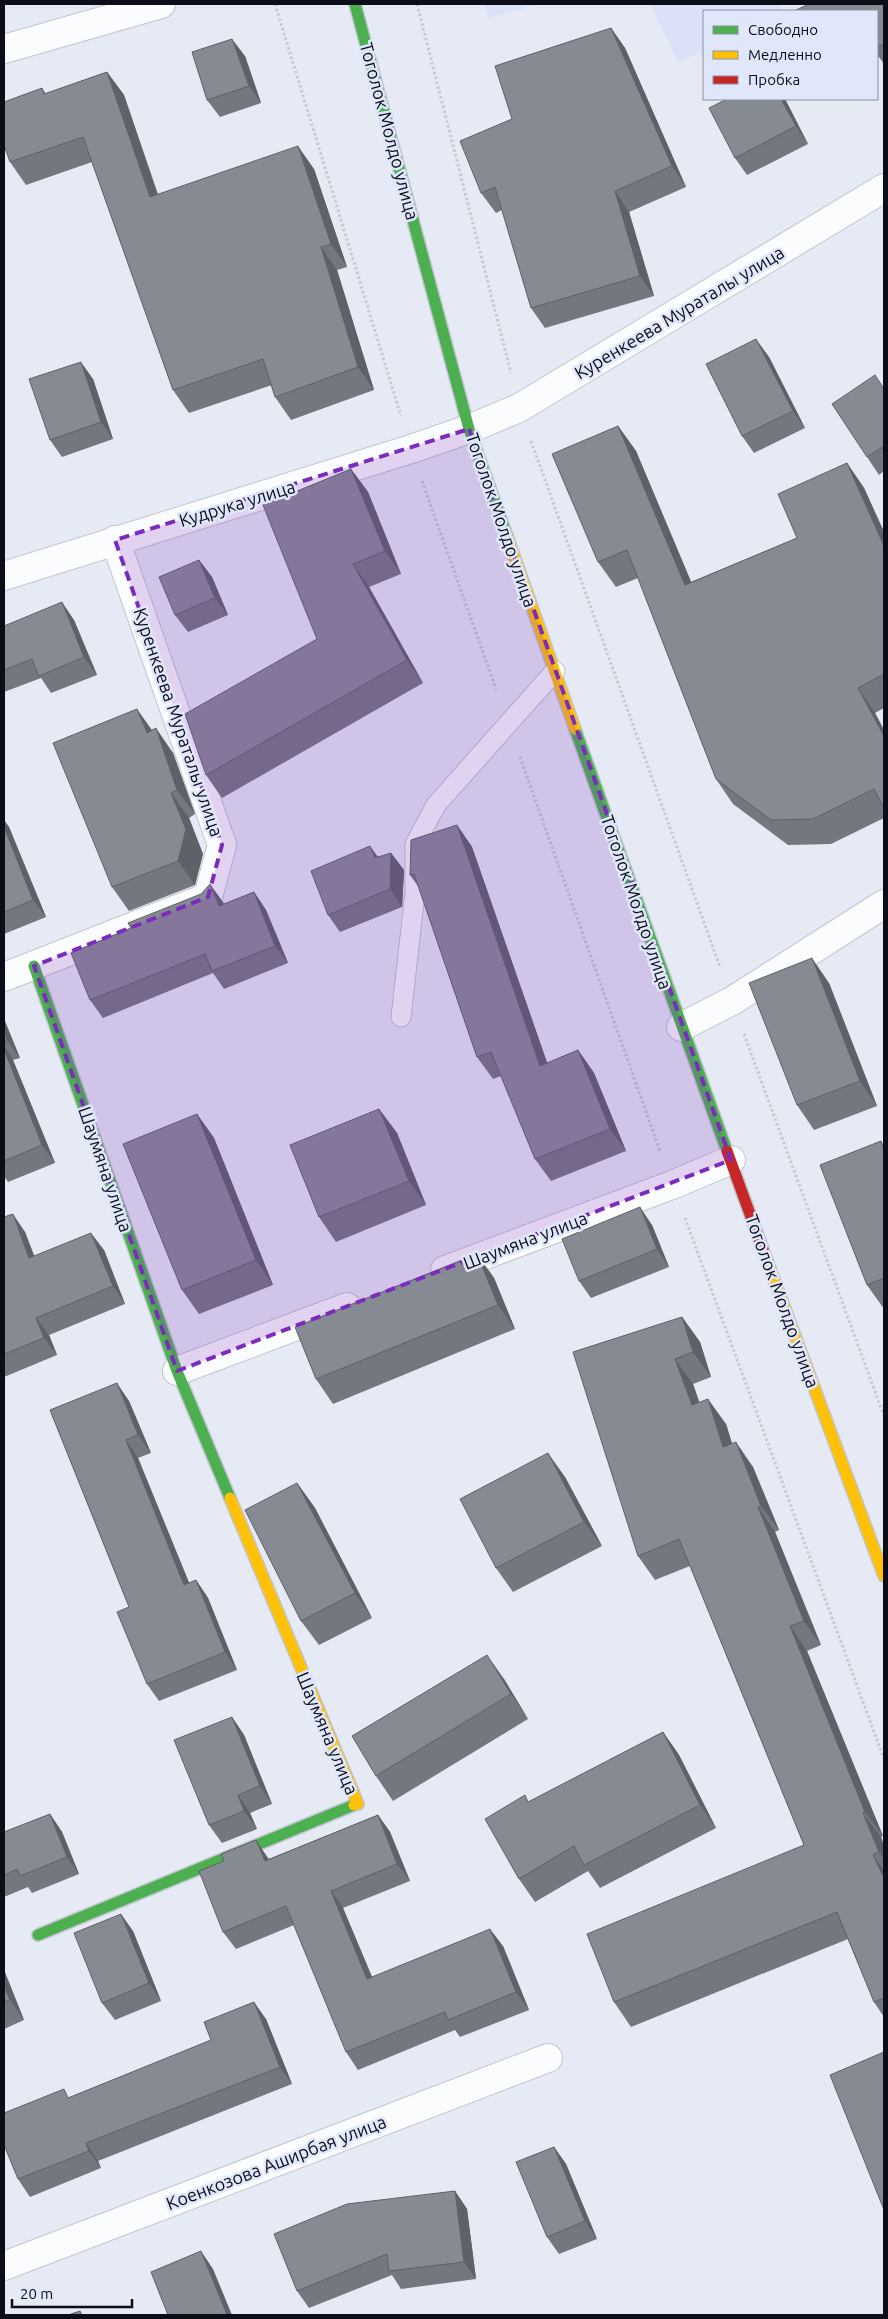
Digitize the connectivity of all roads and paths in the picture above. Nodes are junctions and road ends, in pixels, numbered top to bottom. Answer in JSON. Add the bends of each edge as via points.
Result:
{"nodes":[{"id":1,"x":161,"y":4,"type":"edge"},
{"id":2,"x":275,"y":4,"type":"edge"},
{"id":3,"x":355,"y":4,"type":"edge"},
{"id":4,"x":417,"y":4,"type":"edge"},
{"id":5,"x":4,"y":49,"type":"edge"},
{"id":6,"x":884,"y":188,"type":"edge"},
{"id":7,"x":519,"y":408,"type":"junction"},
{"id":8,"x":470,"y":429,"type":"junction"},
{"id":9,"x":411,"y":449,"type":"junction"},
{"id":10,"x":115,"y":540,"type":"junction"},
{"id":11,"x":4,"y":576,"type":"edge"},
{"id":12,"x":555,"y":671,"type":"junction"},
{"id":13,"x":509,"y":725,"type":"junction"},
{"id":14,"x":884,"y":904,"type":"edge"},
{"id":15,"x":34,"y":966,"type":"junction"},
{"id":16,"x":4,"y":977,"type":"edge"},
{"id":17,"x":732,"y":1001,"type":"junction"},
{"id":18,"x":401,"y":1017,"type":"dead end"},
{"id":19,"x":681,"y":1027,"type":"junction"},
{"id":20,"x":732,"y":1160,"type":"junction"},
{"id":21,"x":672,"y":1185,"type":"junction"},
{"id":22,"x":420,"y":1280,"type":"edge"},
{"id":23,"x":373,"y":1297,"type":"edge"},
{"id":24,"x":177,"y":1371,"type":"junction"},
{"id":25,"x":884,"y":1416,"type":"edge"},
{"id":26,"x":884,"y":1576,"type":"edge"},
{"id":27,"x":884,"y":1759,"type":"edge"},
{"id":28,"x":38,"y":1935,"type":"dead end"},
{"id":29,"x":548,"y":2058,"type":"dead end"},
{"id":30,"x":4,"y":2266,"type":"edge"}],
"edges":[{"from":1,"to":5,"type":"street"},
{"from":2,"to":9,"type":"path"},
{"from":3,"to":8,"type":"main road","name":"Тоголок Молдо улица"},
{"from":4,"to":7,"type":"path"},
{"from":6,"to":7,"type":"street","name":"Куренкеева Мураталы улица"},
{"from":7,"to":8,"type":"street","name":"Куренкеева Мураталы улица"},
{"from":7,"to":17,"type":"path"},
{"from":8,"to":9,"type":"street","name":"Кудрука улица"},
{"from":8,"to":12,"type":"main road","name":"Тоголок Молдо улица"},
{"from":9,"to":10,"type":"street","name":"Кудрука улица"},
{"from":9,"to":13,"type":"path"},
{"from":10,"to":11,"type":"street","name":"Кудрука улица"},
{"from":10,"to":15,"type":"street","name":"Куренкеева Мураталы улица","via":[[222,845],[208,897]]},
{"from":12,"to":13,"type":"lane"},
{"from":12,"to":19,"type":"main road","name":"Тоголок Молдо улица"},
{"from":13,"to":18,"type":"lane","via":[[436,805],[415,844],[415,893]]},
{"from":13,"to":21,"type":"path"},
{"from":14,"to":17,"type":"street"},
{"from":15,"to":16,"type":"street","name":"Куренкеева Мураталы улица"},
{"from":15,"to":24,"type":"main road","name":"Шаумяна улица"},
{"from":17,"to":19,"type":"street"},
{"from":17,"to":25,"type":"path"},
{"from":19,"to":20,"type":"main road","name":"Тоголок Молдо улица"},
{"from":20,"to":21,"type":"street","name":"Шаумяна улица"},
{"from":20,"to":26,"type":"main road","name":"Тоголок Молдо улица"},
{"from":21,"to":22,"type":"street","name":"Шаумяна улица"},
{"from":21,"to":27,"type":"path"},
{"from":23,"to":24,"type":"street"},
{"from":24,"to":28,"type":"main road","name":"Шаумяна улица","via":[[358,1804]]},
{"from":29,"to":30,"type":"street","name":"Коенкозова Аширбая улица"}]}
